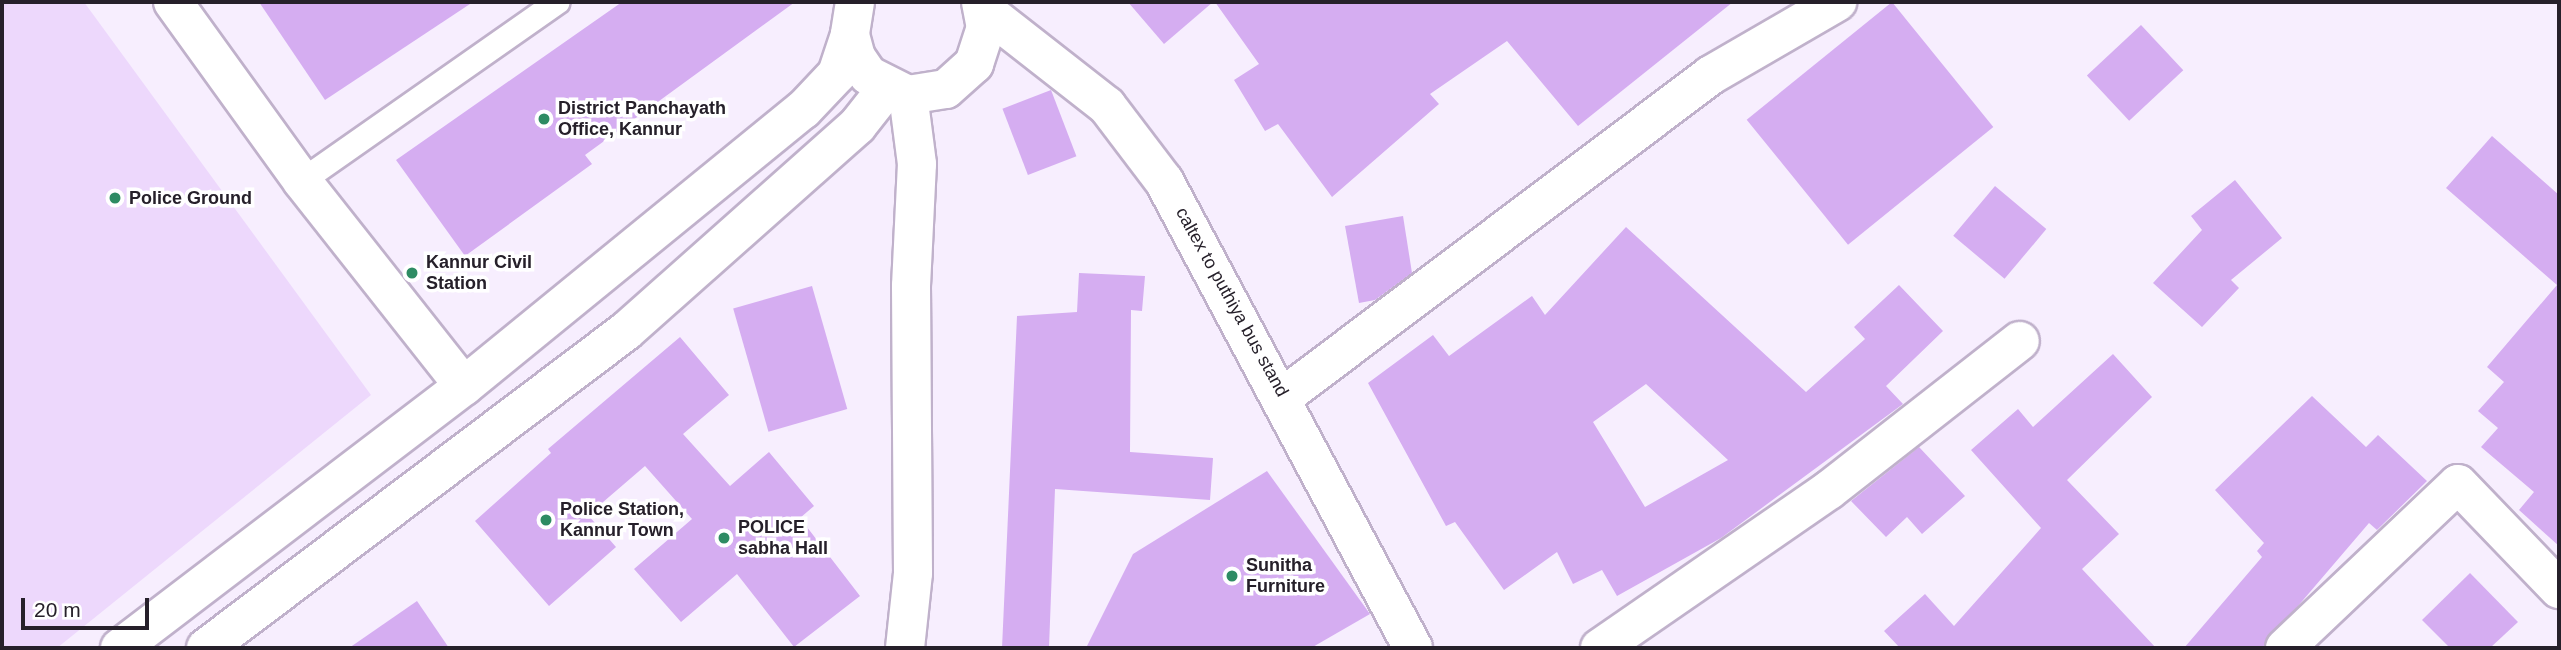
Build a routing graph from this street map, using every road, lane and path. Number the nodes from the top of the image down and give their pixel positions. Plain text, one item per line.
1 (173, 2) edge
2 (558, 2) edge
3 (1837, 2) edge
4 (982, 5) edge
5 (852, 19) edge
6 (897, 91) junction
7 (302, 181) junction
8 (2020, 341) dead end
9 (464, 386) junction
10 (1284, 396) junction
11 (2559, 589) edge
12 (120, 648) edge
13 (206, 648) edge
14 (905, 648) edge
15 (1413, 648) edge
16 (1600, 648) edge
17 (2285, 648) edge

1 - 7 street
2 - 7 lane
3 - 10 street
4 - 6 street
4 - 10 street, caltex to puthiya bus stand
5 - 6 street
5 - 9 street
6 - 13 street
6 - 14 street
7 - 9 street
8 - 16 street
9 - 12 street
10 - 15 street, caltex to puthiya bus stand
11 - 17 street

